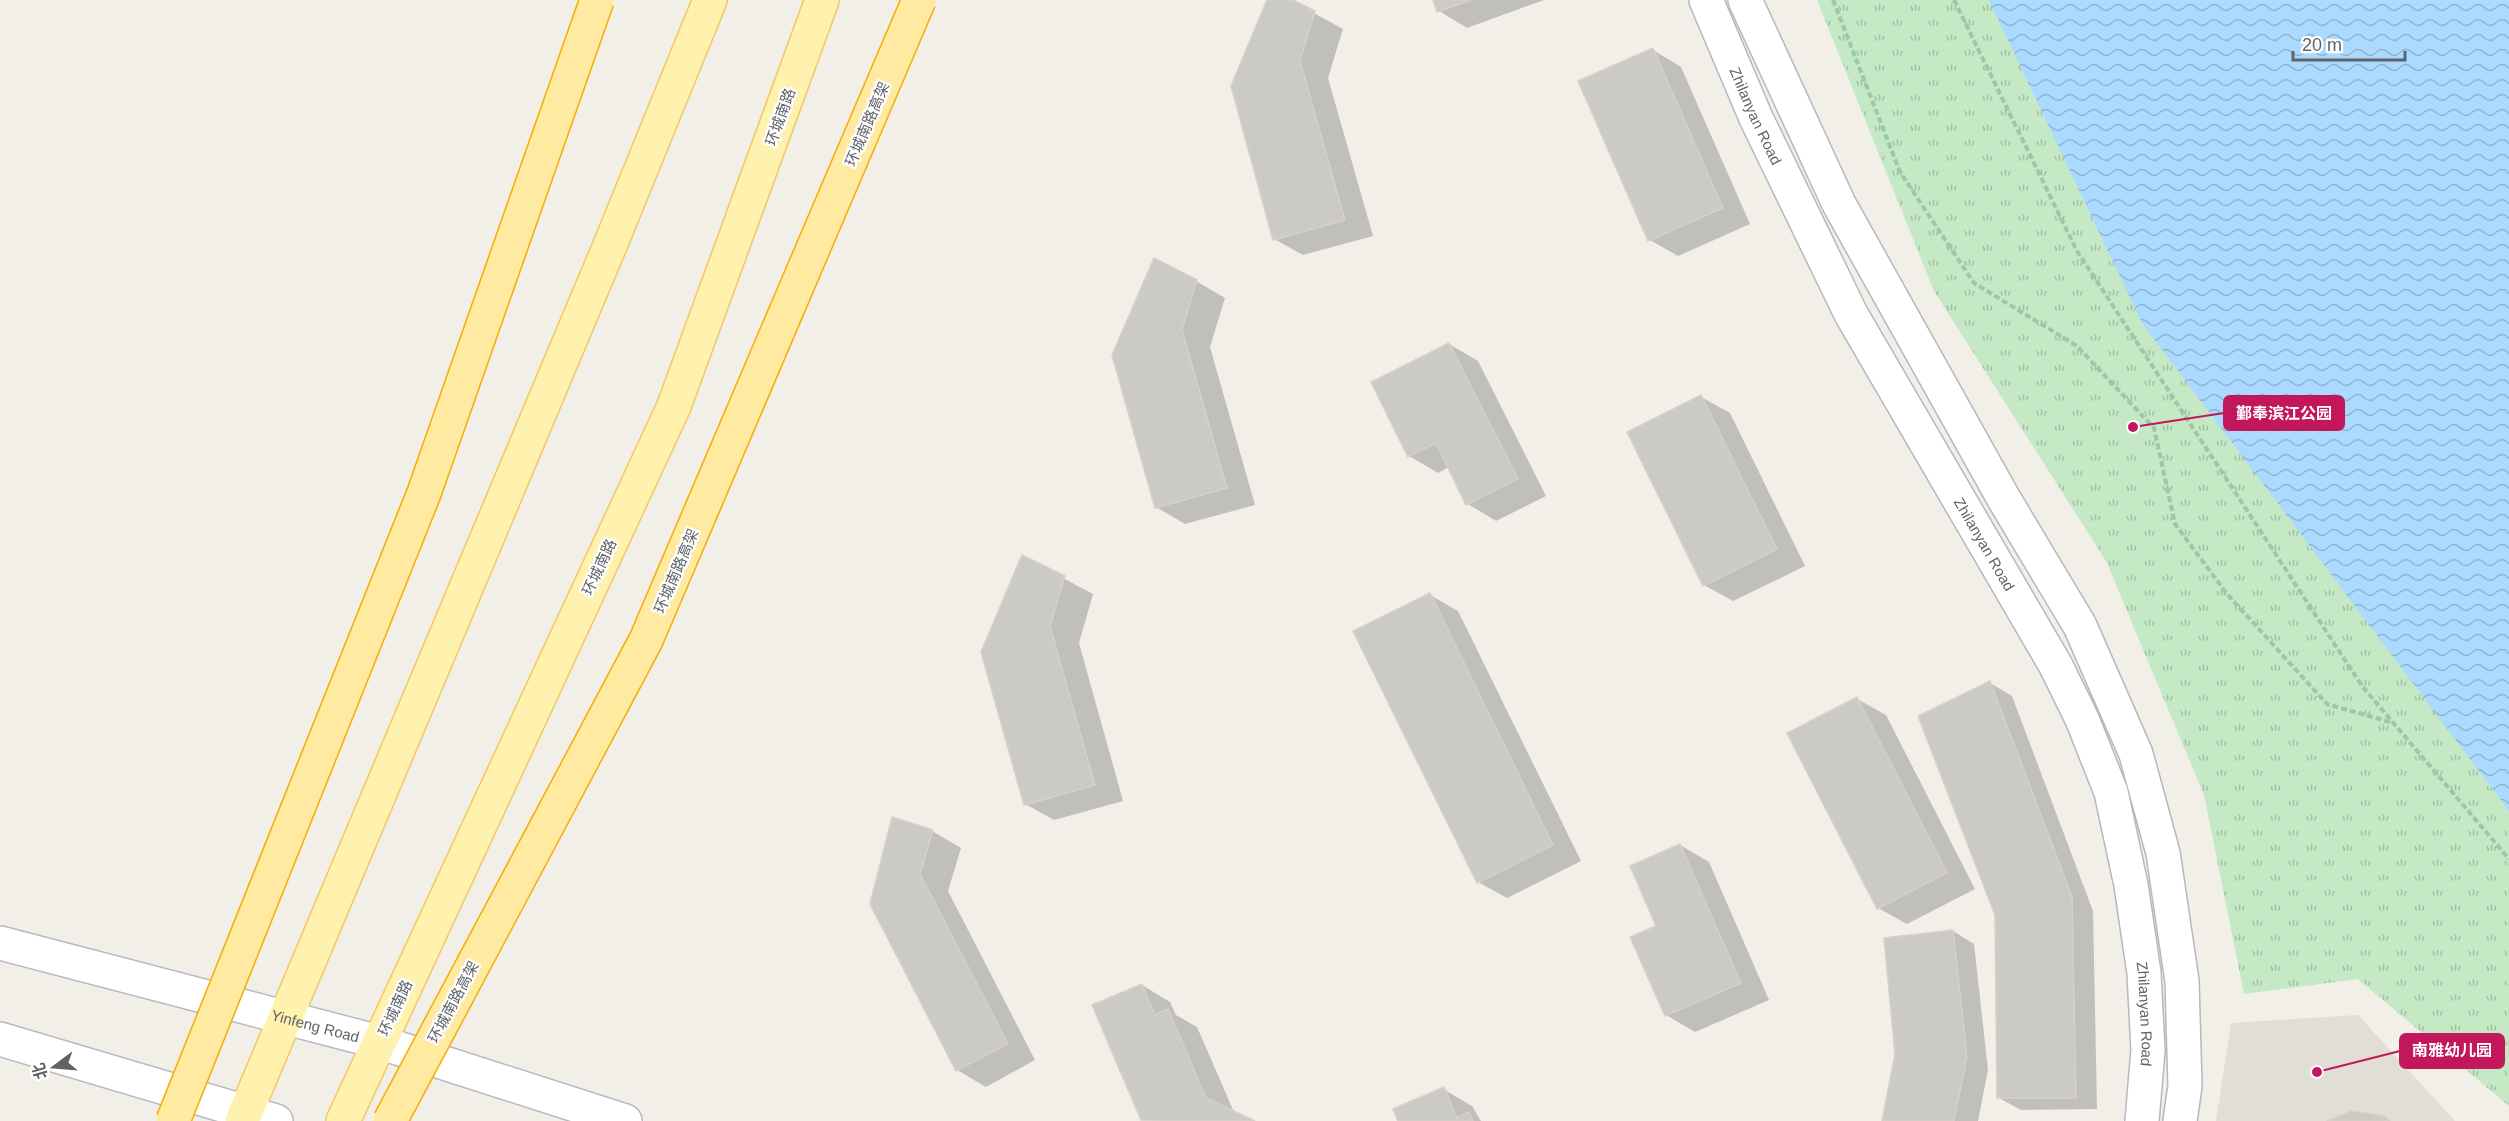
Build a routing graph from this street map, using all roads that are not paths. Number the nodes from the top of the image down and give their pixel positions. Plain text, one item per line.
1 (597, 0) edge
2 (695, 0) edge
3 (710, 0) edge
4 (822, 0) edge
5 (919, 0) edge
6 (1706, 0) edge
7 (1745, 0) edge
8 (668, 104) junction
9 (0, 943) edge
10 (287, 1017) junction
11 (0, 1039) edge
12 (379, 1042) junction
13 (255, 1118) edge
14 (173, 1121) edge
15 (343, 1121) edge
16 (390, 1121) edge
17 (625, 1121) edge
18 (2142, 1121) edge
19 (2180, 1121) edge

1 - 14 highway, bridge
2 - 8 street
3 - 8 main road
4 - 12 main road, 环城南路
5 - 16 highway, 环城南路高架, bridge
6 - 18 street, Zhilanyan Road
7 - 19 street
8 - 10 main road
9 - 10 street, Yinfeng Road
10 - 12 street, Yinfeng Road
10 - 13 main road
11 - 13 street
12 - 15 main road, 环城南路
12 - 17 street, Yinfeng Road

